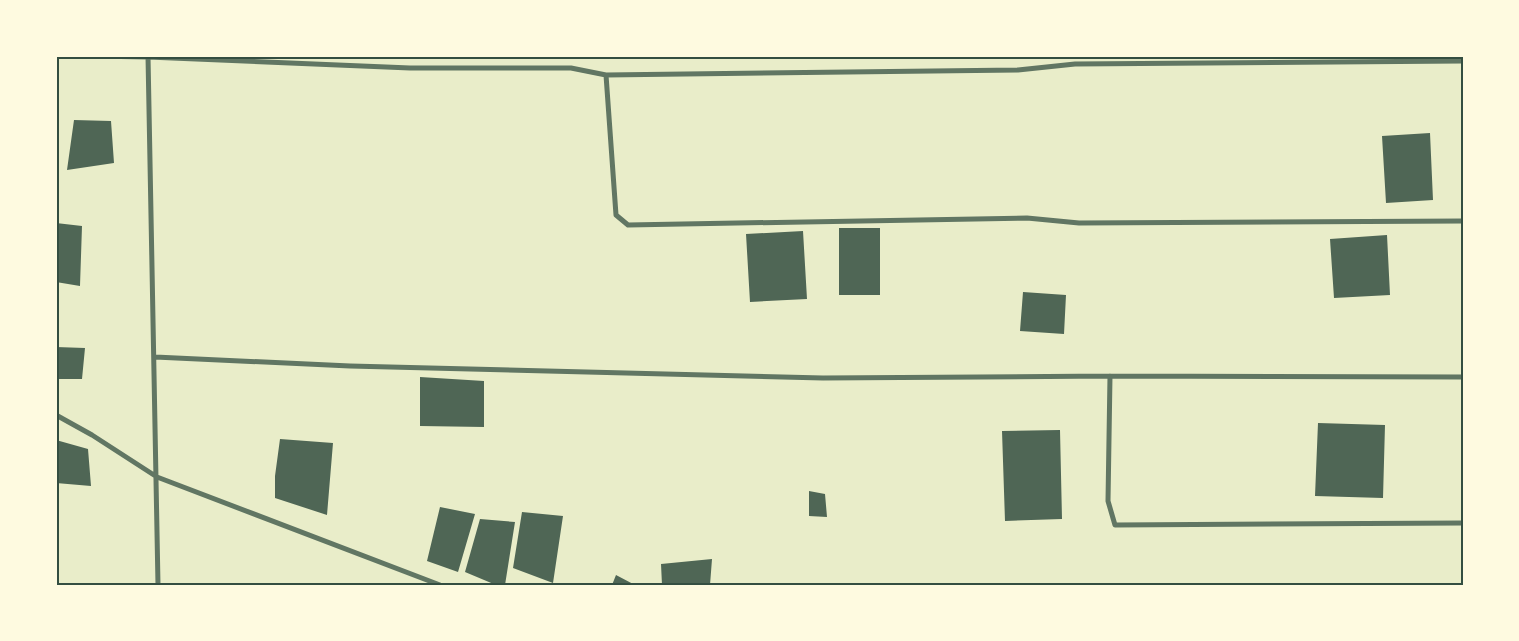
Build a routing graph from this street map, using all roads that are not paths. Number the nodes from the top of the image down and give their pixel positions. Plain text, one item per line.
1 (93, 56) edge
2 (148, 57) edge
3 (1463, 61) edge
4 (606, 75) junction
5 (1463, 221) edge
6 (155, 357) junction
7 (1110, 376) junction
8 (1463, 377) edge
9 (56, 415) edge
10 (157, 477) junction
11 (1463, 523) edge
12 (158, 585) edge
13 (440, 585) edge

1 - 2 street
2 - 4 street
2 - 6 street
3 - 4 street
4 - 5 street
6 - 7 street
6 - 10 street
7 - 8 street
7 - 11 street
9 - 10 street
10 - 12 street
10 - 13 street

